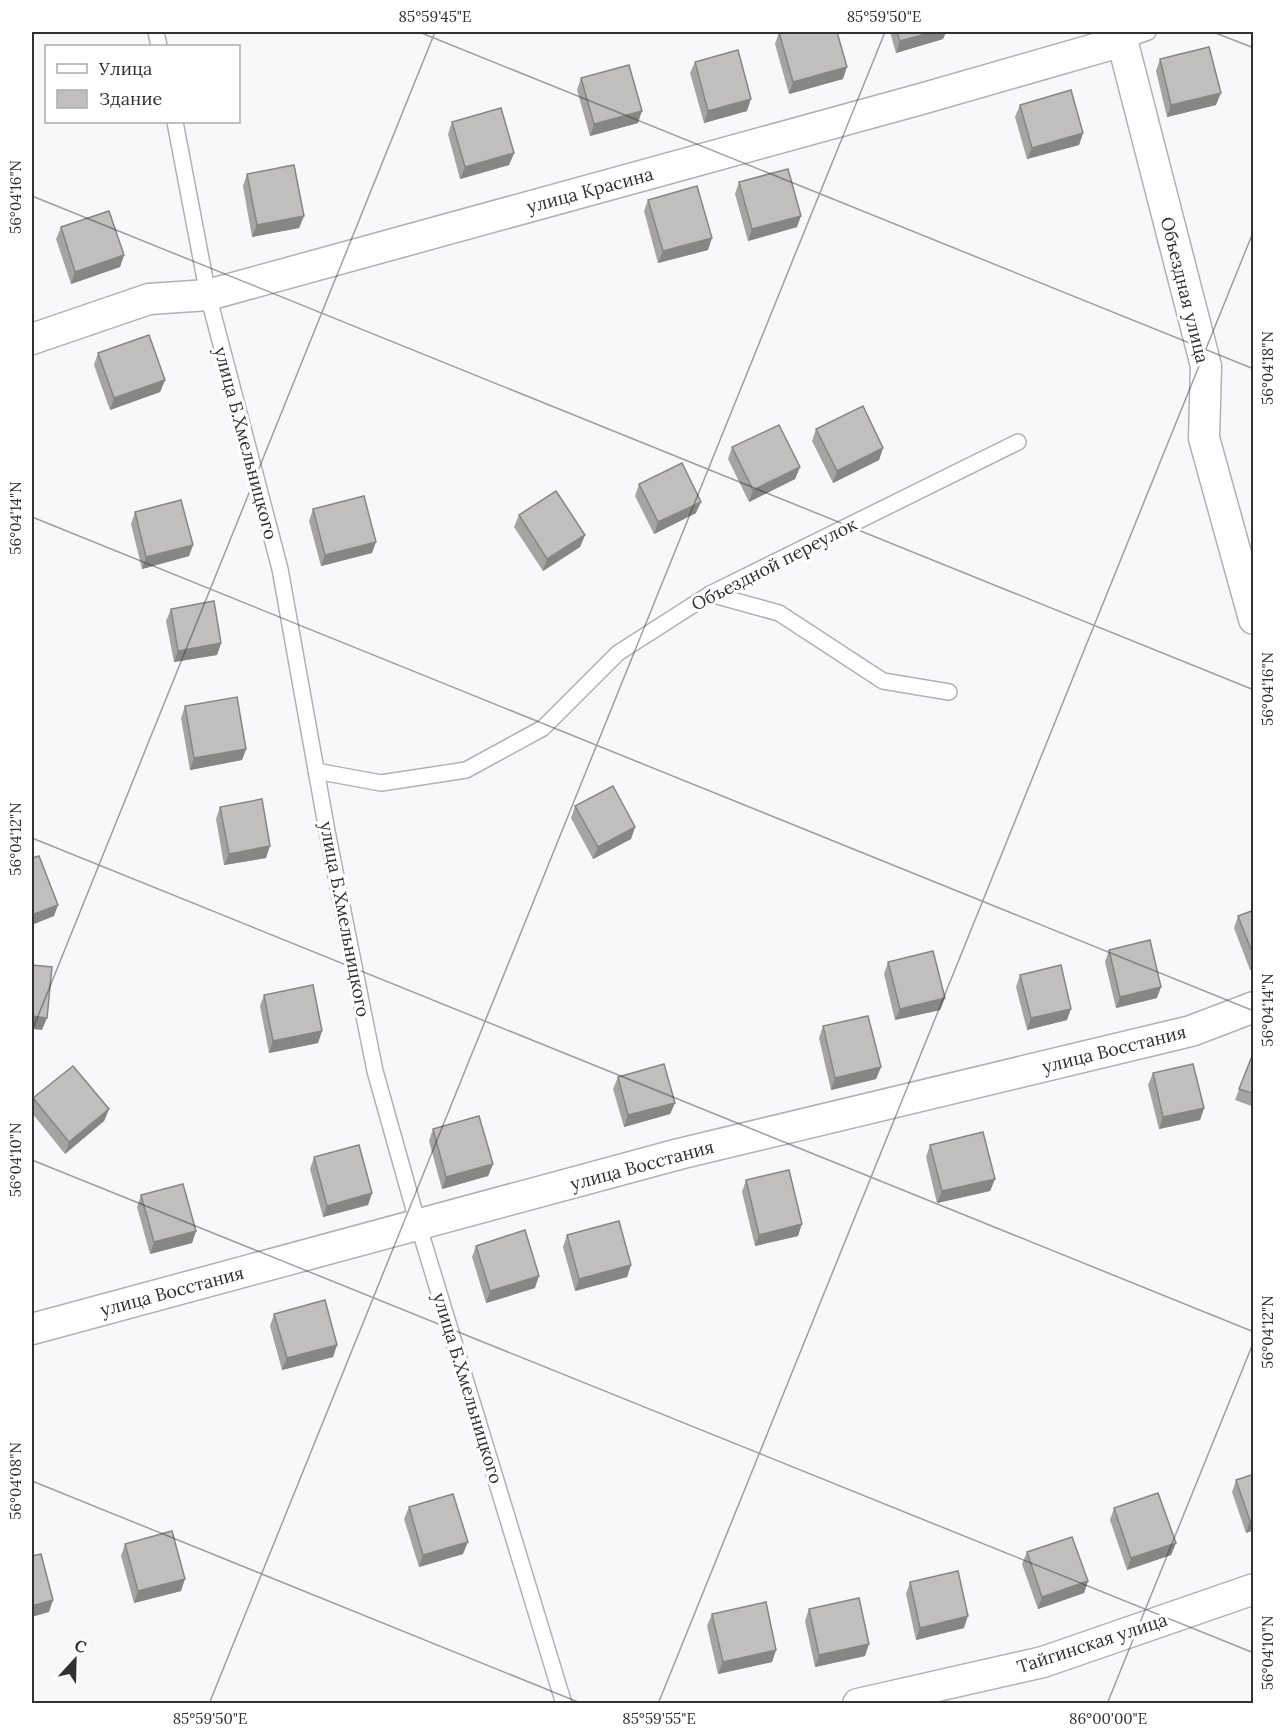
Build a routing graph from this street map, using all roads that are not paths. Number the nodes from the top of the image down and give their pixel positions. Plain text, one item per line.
1 (1130, 35) edge
2 (175, 123) edge
3 (208, 295) junction
4 (32, 339) edge
5 (1018, 442) dead end
6 (710, 594) junction
7 (1254, 620) edge
8 (949, 692) dead end
9 (316, 771) junction
10 (1254, 1007) edge
11 (418, 1224) junction
12 (32, 1329) edge
13 (1254, 1589) edge
14 (564, 1704) edge
15 (858, 1704) edge

1 - 3 street, улица Красина
1 - 7 street, Объездная улица
2 - 3 lane, улица Б.Хмельницкого
3 - 4 street, улица Красина
3 - 9 lane, улица Б.Хмельницкого
5 - 6 lane, Объездной переулок
6 - 8 lane
6 - 9 lane, Объездной переулок
9 - 11 lane, улица Б.Хмельницкого
10 - 11 street, улица Восстания
11 - 12 street, улица Восстания
11 - 14 lane, улица Б.Хмельницкого
13 - 15 street, Тайгинская улица

